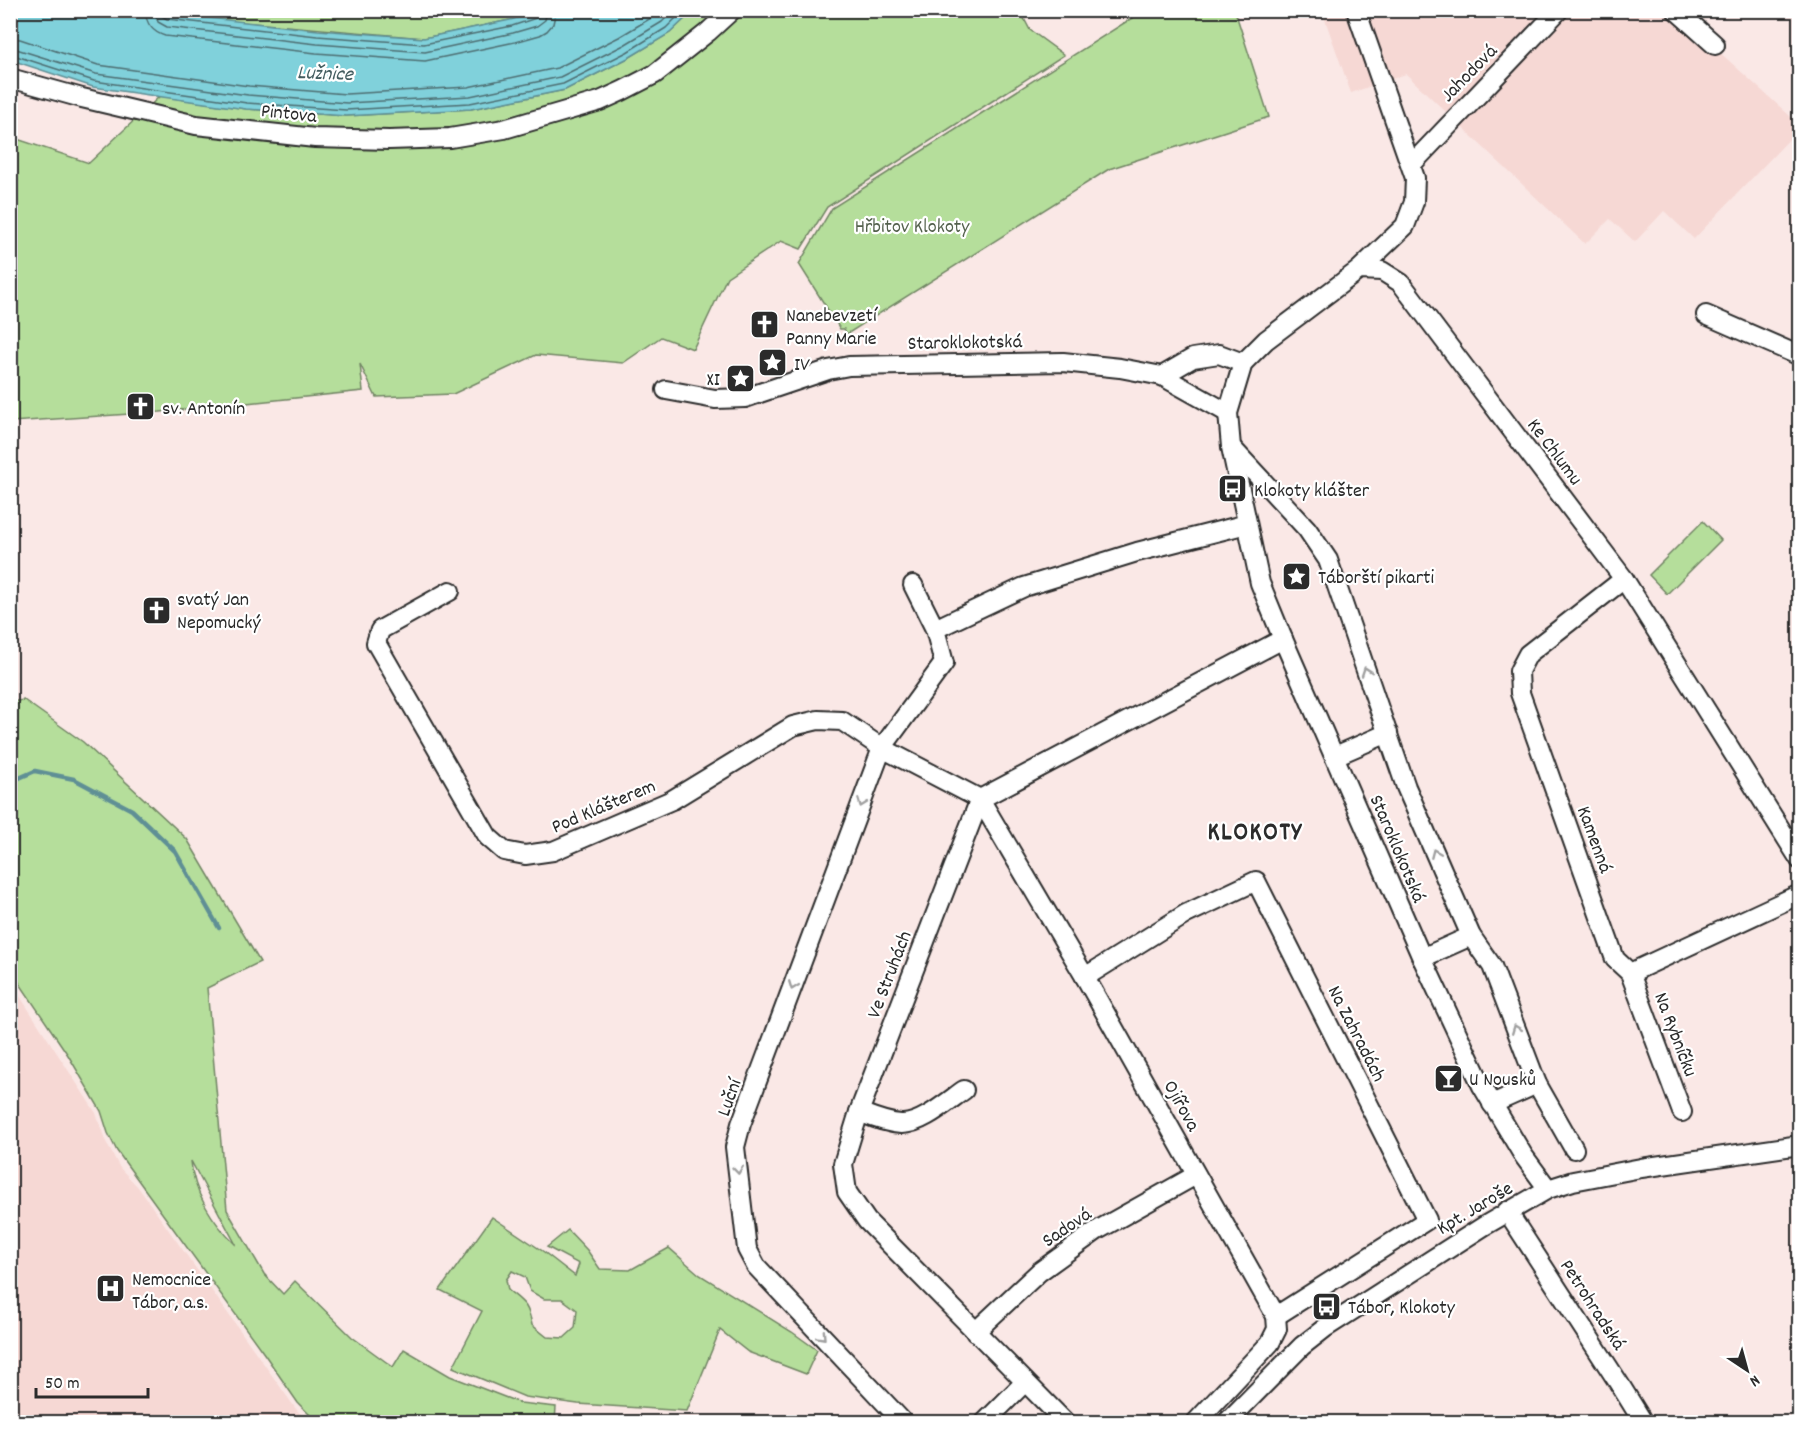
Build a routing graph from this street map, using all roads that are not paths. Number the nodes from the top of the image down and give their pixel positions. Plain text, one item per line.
1 (732, 10) edge
2 (1356, 10) edge
3 (1559, 10) edge
4 (1676, 10) edge
5 (1715, 45) dead end
6 (10, 78) edge
7 (1411, 165) junction
8 (1359, 270) junction
9 (1706, 315) dead end
10 (1800, 356) edge
11 (1243, 363) junction
12 (1162, 376) junction
13 (666, 390) dead end
14 (1228, 413) junction
15 (1231, 447) junction
16 (1247, 524) junction
17 (1624, 579) junction
18 (913, 585) dead end
19 (450, 591) dead end
20 (935, 629) junction
21 (1283, 639) junction
22 (1388, 733) junction
23 (882, 748) junction
24 (1335, 756) junction
25 (980, 799) junction
26 (1800, 860) edge
27 (1800, 894) edge
28 (1471, 936) junction
29 (1422, 958) junction
30 (1630, 973) junction
31 (1086, 977) junction
32 (1537, 1084) junction
33 (964, 1090) dead end
34 (1492, 1104) junction
35 (859, 1112) junction
36 (1682, 1112) dead end
37 (1574, 1149) dead end
38 (1799, 1149) edge
39 (1197, 1175) junction
40 (1548, 1190) junction
41 (1508, 1211) junction
42 (1276, 1316) junction
43 (975, 1332) junction
44 (1025, 1382) junction
45 (903, 1422) edge
46 (985, 1422) edge
47 (1065, 1422) edge
48 (1196, 1422) edge
49 (1227, 1422) edge
50 (1643, 1422) edge

1 - 6 street, Pintova
2 - 7 street
3 - 7 street, Jahodová
4 - 5 street
7 - 8 street
8 - 11 street
8 - 17 street, Ke Chlumu
9 - 10 street
11 - 12 street
11 - 14 street
12 - 13 street, Staroklokotská
12 - 14 street, Staroklokotská
14 - 15 street, Staroklokotská
15 - 16 street, Staroklokotská
22 -> 15 street, Staroklokotská
16 - 20 street
16 - 21 street, Staroklokotská
17 - 26 street, Ke Chlumu
17 - 30 street, Kamenná
18 - 20 street
19 - 23 street, Pod Klášterem
20 - 23 street, Luční
21 - 24 street, Staroklokotská
21 - 25 street
22 - 24 street
28 -> 22 street, Staroklokotská
23 - 25 street, Pod Klášterem
23 -> 45 street, Luční
24 - 29 street, Staroklokotská
25 - 31 street, Ojířova
25 - 35 street, Ve Struhách
27 - 30 street
28 - 29 street
32 -> 28 street, Staroklokotská
29 - 34 street, Staroklokotská
30 - 36 street, Na Rybníčku
31 - 39 street, Ojířova
31 - 42 street, Na Zahradách
32 - 34 street
32 - 37 street, Staroklokotská
33 - 35 street
34 - 40 street, Staroklokotská
35 - 43 street, Ve Struhách
38 - 40 street, Kpt. Jaroše
39 - 42 street, Ojířova
39 - 43 street, Sadová
40 - 41 street, Kpt. Jaroše
41 - 49 street, Kpt. Jaroše
41 - 50 street, Petrohradská
42 - 48 street
43 - 44 street, Ve Struhách
44 - 46 street
44 - 47 street, Ve Struhách

